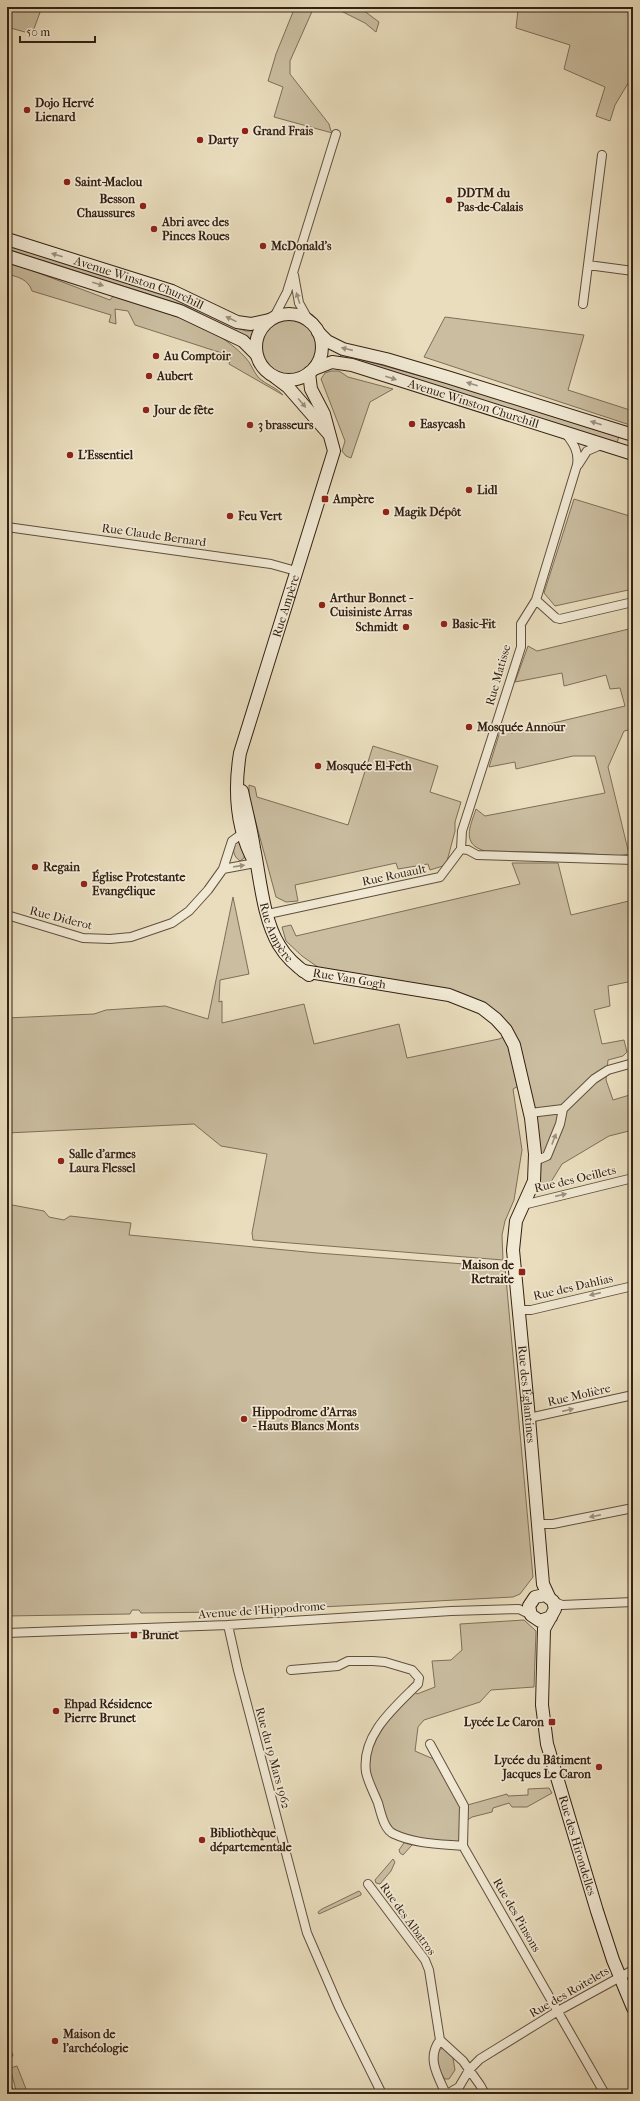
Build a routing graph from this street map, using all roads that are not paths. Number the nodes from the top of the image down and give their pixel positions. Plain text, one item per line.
1 (336, 134) dead end
2 (602, 155) dead end
3 (7, 239) edge
4 (7, 256) edge
5 (588, 265) junction
6 (633, 270) edge
7 (294, 272) junction
8 (583, 304) dead end
9 (272, 319) junction
10 (309, 321) junction
11 (318, 332) junction
12 (256, 354) junction
13 (311, 371) junction
14 (274, 376) junction
15 (566, 434) junction
16 (633, 435) edge
17 (331, 437) junction
18 (601, 444) junction
19 (633, 454) edge
20 (577, 465) junction
21 (7, 527) edge
22 (296, 571) junction
23 (536, 600) junction
24 (633, 602) edge
25 (238, 776) junction
26 (243, 833) junction
27 (253, 841) junction
28 (461, 849) junction
29 (633, 860) edge
30 (256, 863) junction
31 (223, 869) junction
32 (268, 914) junction
33 (7, 915) edge
34 (303, 971) joint
35 (633, 1063) edge
36 (563, 1109) junction
37 (530, 1113) junction
38 (535, 1161) junction
39 (633, 1178) edge
40 (523, 1205) junction
41 (633, 1286) edge
42 (519, 1310) junction
43 (633, 1395) edge
44 (529, 1418) junction
45 (633, 1508) edge
46 (539, 1524) junction
47 (633, 1602) edge
48 (548, 1604) junction
49 (519, 1609) junction
50 (537, 1621) junction
51 (228, 1625) junction
52 (7, 1633) edge
53 (291, 1670) dead end
54 (430, 1744) dead end
55 (463, 1846) junction
56 (368, 1884) dead end
57 (633, 1970) edge
58 (620, 1976) junction
59 (633, 2008) edge
60 (558, 2011) junction
61 (440, 2040) junction
62 (469, 2070) junction
63 (7, 2086) edge
64 (9, 2094) edge
65 (382, 2094) edge
66 (447, 2094) edge
67 (485, 2094) edge
68 (605, 2094) edge

1 - 7 street
2 - 5 street
9 -> 3 street, Avenue Winston Churchill
4 -> 12 street, Avenue Winston Churchill
5 - 6 street
5 - 8 street
7 - 9 street
10 -> 7 street
9 - 10 street
9 - 12 street
10 - 11 street
11 - 13 street
16 -> 11 street, Avenue Winston Churchill
12 - 14 street
13 - 14 street
13 -> 15 street, Avenue Winston Churchill
13 - 17 street, Rue Ampère
14 -> 17 street
15 - 18 street, Avenue Winston Churchill
15 - 20 street
17 - 22 street, Rue Ampère
18 - 19 street, Avenue Winston Churchill
18 - 20 street
20 - 23 street, Rue Matisse
21 - 22 street, Rue Claude Bernard
22 - 25 street, Rue Ampère
23 - 24 street
23 - 28 street, Rue Matisse
25 - 26 street, Rue Ampère
25 - 27 street, Rue Ampère
26 - 27 street
26 - 30 street, Rue Ampère
26 - 31 street, Rue Diderot
27 - 30 street, Rue Ampère
28 - 29 street
28 - 32 street, Rue Rouault
31 -> 30 street
30 - 32 street, Rue Ampère
31 - 33 street, Rue Diderot
32 - 34 street, Rue Ampère
34 - 37 street, Rue Van Gogh
35 - 36 street
36 - 37 street
38 -> 36 street
37 - 38 street, Rue Van Gogh
38 - 40 street, Rue Van Gogh
40 -> 39 street, Rue des Oeillets
40 - 42 street, Rue des Églantines
41 -> 42 street, Rue des Dahlias
42 - 44 street, Rue des Églantines
44 -> 43 street, Rue Molière
44 - 46 street, Rue des Églantines
45 -> 46 street
46 - 48 street, Rue des Églantines
47 - 48 street
48 - 49 street, Avenue de l'Hippodrome
48 - 50 street, Rue des Hirondelles
48 - 50 street
49 - 50 street, Avenue de l'Hippodrome
49 - 51 street, Avenue de l'Hippodrome
50 - 58 street, Rue des Hirondelles
51 - 52 street, Avenue de l'Hippodrome
51 - 65 street, Rue du 19 Mars 1962
53 - 55 street
54 - 55 street
55 - 60 street, Rue des Pinsons
56 - 61 street, Rue des Albatros
57 - 58 street, Rue des Roitelets
58 - 59 street, Rue des Hirondelles
58 - 60 street, Rue des Roitelets
60 - 62 street, Rue des Roitelets
60 - 68 street, Rue des Pinsons
61 - 62 street
61 - 66 street
62 - 66 street, Rue des Roitelets
62 - 67 street
63 - 64 street

